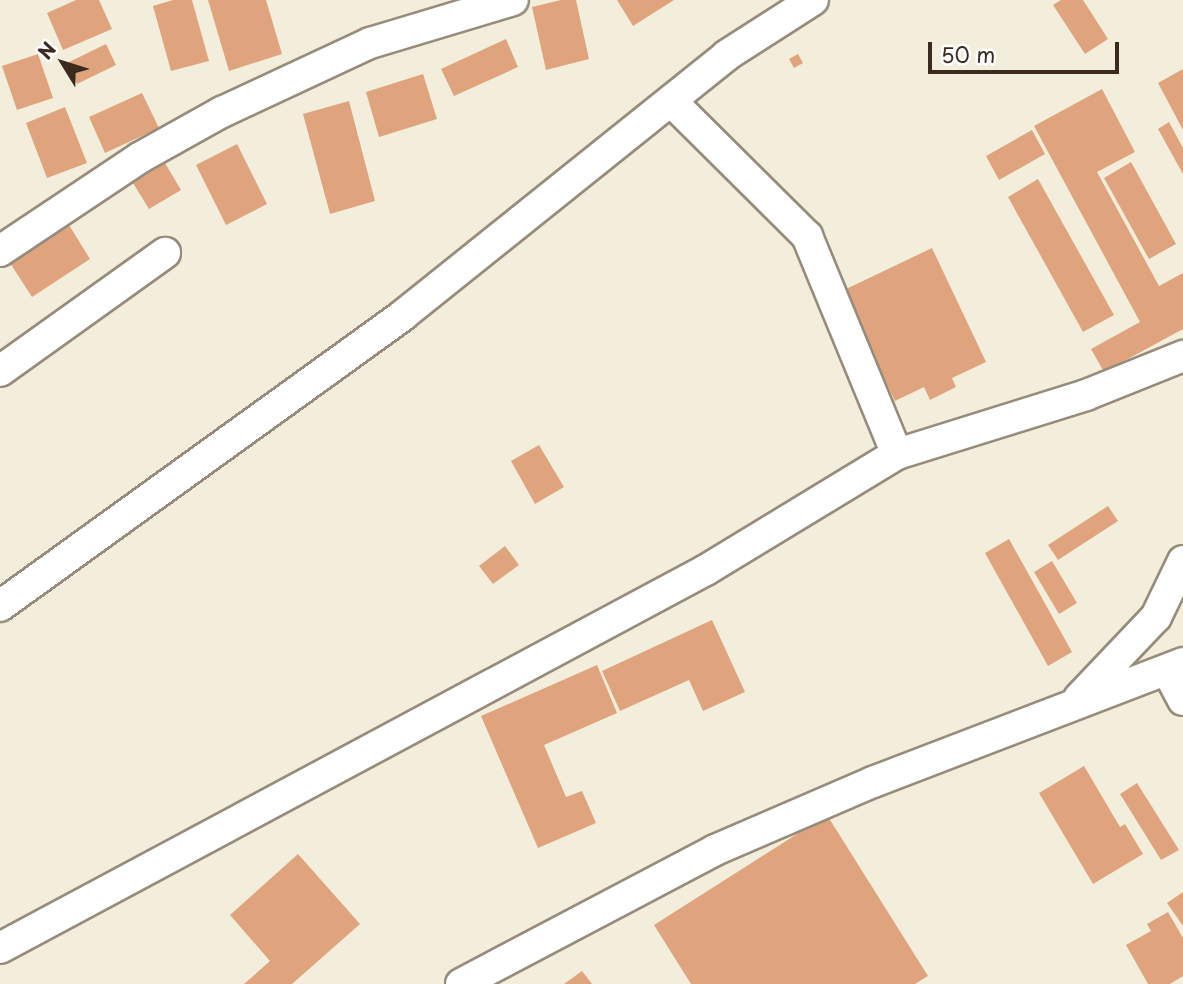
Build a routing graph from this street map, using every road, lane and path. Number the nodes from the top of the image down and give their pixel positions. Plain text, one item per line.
1 (513, 0) edge
2 (813, 0) edge
3 (671, 101) junction
4 (0, 251) edge
5 (165, 253) dead end
6 (1183, 356) edge
7 (0, 371) edge
8 (897, 454) junction
9 (1183, 561) edge
10 (0, 606) edge
11 (1175, 666) edge
12 (1183, 700) edge
13 (1066, 710) junction
14 (0, 948) edge
15 (461, 984) edge

1 - 4 street
2 - 3 street
3 - 8 street
3 - 10 street
5 - 7 street
6 - 8 street
8 - 14 street
9 - 13 street
11 - 12 street
11 - 13 street
13 - 15 street

